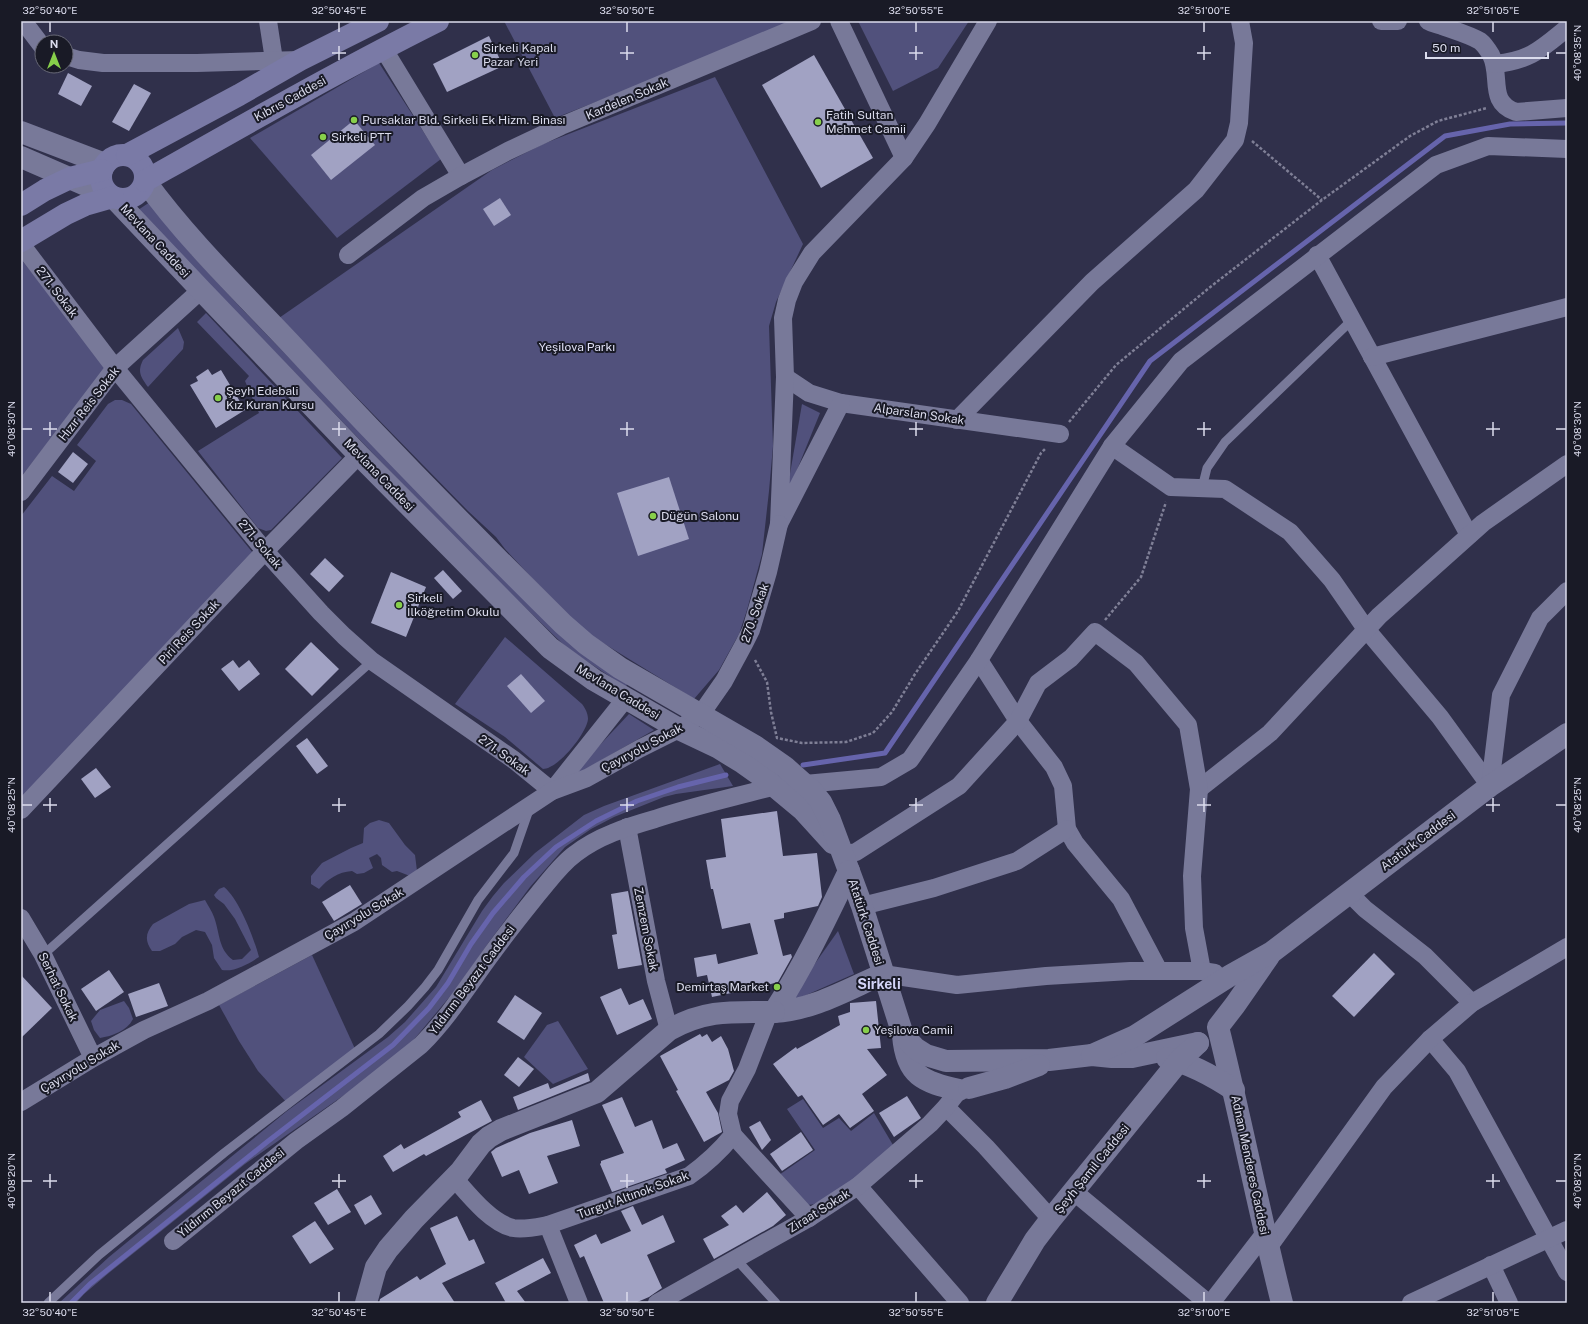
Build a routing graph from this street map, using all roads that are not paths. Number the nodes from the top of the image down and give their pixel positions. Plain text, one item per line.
1 (23, 21) edge
2 (268, 21) edge
3 (378, 21) edge
4 (438, 21) edge
5 (812, 21) edge
6 (839, 21) edge
7 (988, 21) edge
8 (1240, 21) edge
9 (1381, 21) edge
10 (1398, 21) edge
11 (1428, 21) edge
12 (1567, 28) edge
13 (34, 35) edge
14 (383, 48) junction
15 (74, 58) edge
16 (274, 60) junction
17 (300, 60) junction
18 (1495, 64) junction
19 (1567, 108) edge
20 (21, 132) edge
21 (1567, 149) edge
22 (128, 155) junction
23 (21, 157) edge
24 (904, 158) junction
25 (104, 167) junction
26 (461, 176) junction
27 (70, 178) junction
28 (145, 181) junction
29 (113, 197) junction
30 (21, 205) edge
31 (21, 242) edge
32 (348, 255) dead end
33 (1317, 255) junction
34 (201, 290) junction
35 (1567, 307) edge
36 (1352, 320) junction
37 (1372, 357) junction
38 (115, 368) junction
39 (785, 376) junction
40 (841, 403) junction
41 (957, 420) junction
42 (1060, 434) road end
43 (1112, 446) junction
44 (359, 455) junction
45 (1567, 464) edge
46 (1202, 488) junction
47 (21, 492) edge
48 (779, 524) junction
49 (1469, 535) junction
50 (265, 551) junction
51 (1567, 591) edge
52 (1366, 629) junction
53 (979, 660) junction
54 (372, 661) junction
55 (626, 698) junction
56 (701, 714) junction
57 (1018, 721) junction
58 (679, 729) junction
59 (1567, 734) edge
60 (771, 783) junction
61 (805, 784) junction
62 (1490, 786) junction
63 (1199, 789) junction
64 (552, 792) junction
65 (530, 806) junction
66 (21, 810) edge
67 (627, 828) junction
68 (1067, 829) junction
69 (846, 863) junction
70 (1349, 893) junction
71 (862, 906) junction
72 (21, 918) edge
73 (1567, 947) edge
74 (1272, 952) junction
75 (43, 955) junction
76 (1159, 971) junction
77 (1202, 972) junction
78 (883, 974) junction
79 (1231, 975) junction
80 (1472, 1003) junction
81 (1182, 1005) junction
82 (772, 1012) junction
83 (1218, 1027) junction
84 (669, 1030) junction
85 (903, 1035) junction
86 (1430, 1039) junction
87 (1198, 1043) junction
88 (1151, 1053) junction
89 (1092, 1055) junction
90 (93, 1058) junction
91 (961, 1060) junction
92 (1049, 1060) junction
93 (1179, 1061) junction
94 (964, 1089) junction
95 (1234, 1090) junction
96 (21, 1102) edge
97 (946, 1107) junction
98 (733, 1135) junction
99 (454, 1178) junction
100 (858, 1186) junction
101 (1073, 1191) junction
102 (809, 1218) junction
103 (1051, 1219) junction
104 (548, 1225) junction
105 (1567, 1230) edge
106 (1550, 1238) junction
107 (1267, 1240) junction
108 (172, 1241) dead end
109 (736, 1259) junction
110 (1491, 1265) junction
111 (1567, 1272) edge
112 (48, 1303) edge
113 (366, 1303) edge
114 (579, 1303) edge
115 (657, 1303) edge
116 (776, 1303) edge
117 (960, 1303) edge
118 (997, 1303) edge
119 (1208, 1303) edge
120 (1211, 1303) edge
121 (1282, 1303) edge
122 (1411, 1303) edge
123 (1509, 1303) edge

1 - 13 street
2 - 16 street
3 - 17 main road
4 - 14 main road, Kıbrıs Caddesi
5 - 26 street, Kardelen Sokak
6 - 24 street
7 - 24 street
8 - 41 street
9 - 10 street
11 - 18 street
12 - 18 street
14 - 26 street
14 - 28 main road, Kıbrıs Caddesi
15 - 16 street
16 - 17 street
17 - 22 main road
18 - 19 street
20 - 25 street
21 - 33 street
22 - 25 main road
22 - 28 main road
23 - 27 street, Mevlana Caddesi
24 - 39 street
25 - 27 main road
25 - 29 main road
26 - 32 street, Kardelen Sokak
27 - 29 street, Mevlana Caddesi
27 - 30 main road
28 - 29 main road
28 - 56 street, Atatürk Caddesi
29 - 31 main road
29 - 34 street, Mevlana Caddesi
31 - 38 street, 271. Sokak
33 - 36 street
33 - 43 street
34 - 38 street, Hızır Reis Sokak
34 - 44 street, Mevlana Caddesi
35 - 37 street
36 - 37 street
36 - 46 lane
37 - 49 street
38 - 47 street, Hızır Reis Sokak
38 - 50 street, 271. Sokak
39 - 40 street, Alparslan Sokak
39 - 48 street
40 - 41 street, Alparslan Sokak
40 - 48 street
41 - 42 street, Alparslan Sokak
43 - 46 street
43 - 53 street
44 - 50 street, Piri Reis Sokak
44 - 55 street, Mevlana Caddesi
45 - 49 street
46 - 52 street
48 - 56 street, 270. Sokak
49 - 52 street
50 - 54 street, 271. Sokak
50 - 66 street, Piri Reis Sokak
51 - 62 street
52 - 62 street
52 - 63 street
53 - 57 street
53 - 61 street
54 - 64 street, 271. Sokak
54 - 75 lane
55 - 58 street, Mevlana Caddesi
55 - 64 street
56 - 58 street, Çayıryolu Sokak
56 - 61 street, Atatürk Caddesi
57 - 63 street
57 - 68 street
57 - 69 street
58 - 60 street, Mevlana Caddesi
58 - 64 street, Çayıryolu Sokak
59 - 62 street, Atatürk Caddesi
60 - 67 street, Yıldırım Beyazıt Caddesi
60 - 69 street
61 - 69 street, Atatürk Caddesi
62 - 70 street, Atatürk Caddesi
63 - 77 street
64 - 65 street, Çayıryolu Sokak
65 - 90 street, Çayıryolu Sokak
65 - 112 lane
67 - 84 street, Zemzem Sokak
67 - 108 street, Yıldırım Beyazıt Caddesi
68 - 71 street
68 - 76 street
69 - 71 street, Atatürk Caddesi
69 - 82 street
70 - 74 street, Atatürk Caddesi
70 - 80 street
71 - 78 street, Atatürk Caddesi
72 - 75 street, Serhat Sokak
73 - 80 street
74 - 79 street
74 - 83 street
75 - 90 street, Serhat Sokak
76 - 77 street
76 - 78 street
77 - 79 street
78 - 82 street
78 - 85 street, Atatürk Caddesi
79 - 81 street
80 - 86 street
81 - 83 street
81 - 87 street
81 - 89 street
82 - 84 street
82 - 98 street
83 - 87 street
83 - 95 street, Adnan Menderes Caddesi
84 - 99 street
85 - 91 street, Atatürk Caddesi
85 - 94 street, Atatürk Caddesi
86 - 106 street
86 - 107 street
87 - 88 street
87 - 93 street, Şeyh Şamil Caddesi
88 - 89 street
88 - 93 street
89 - 92 street, Atatürk Caddesi
90 - 96 street, Çayıryolu Sokak
91 - 92 street, Atatürk Caddesi
91 - 94 street
92 - 94 street, Atatürk Caddesi
93 - 95 street
93 - 101 street, Şeyh Şamil Caddesi
94 - 97 street, Ziraat Sokak
95 - 107 street, Adnan Menderes Caddesi
97 - 100 street, Ziraat Sokak
97 - 103 street
98 - 102 street
98 - 104 street, Turgut Altınok Sokak
99 - 104 street, Turgut Altınok Sokak
99 - 113 street
100 - 102 street, Ziraat Sokak
100 - 117 street
101 - 103 street, Şeyh Şamil Caddesi
101 - 119 street
102 - 109 street, Ziraat Sokak
103 - 118 street, Şeyh Şamil Caddesi
104 - 114 street
105 - 106 street
106 - 110 street
106 - 111 street
107 - 120 street
107 - 121 street, Adnan Menderes Caddesi
109 - 115 street, Ziraat Sokak
109 - 116 lane
110 - 122 street
110 - 123 street

